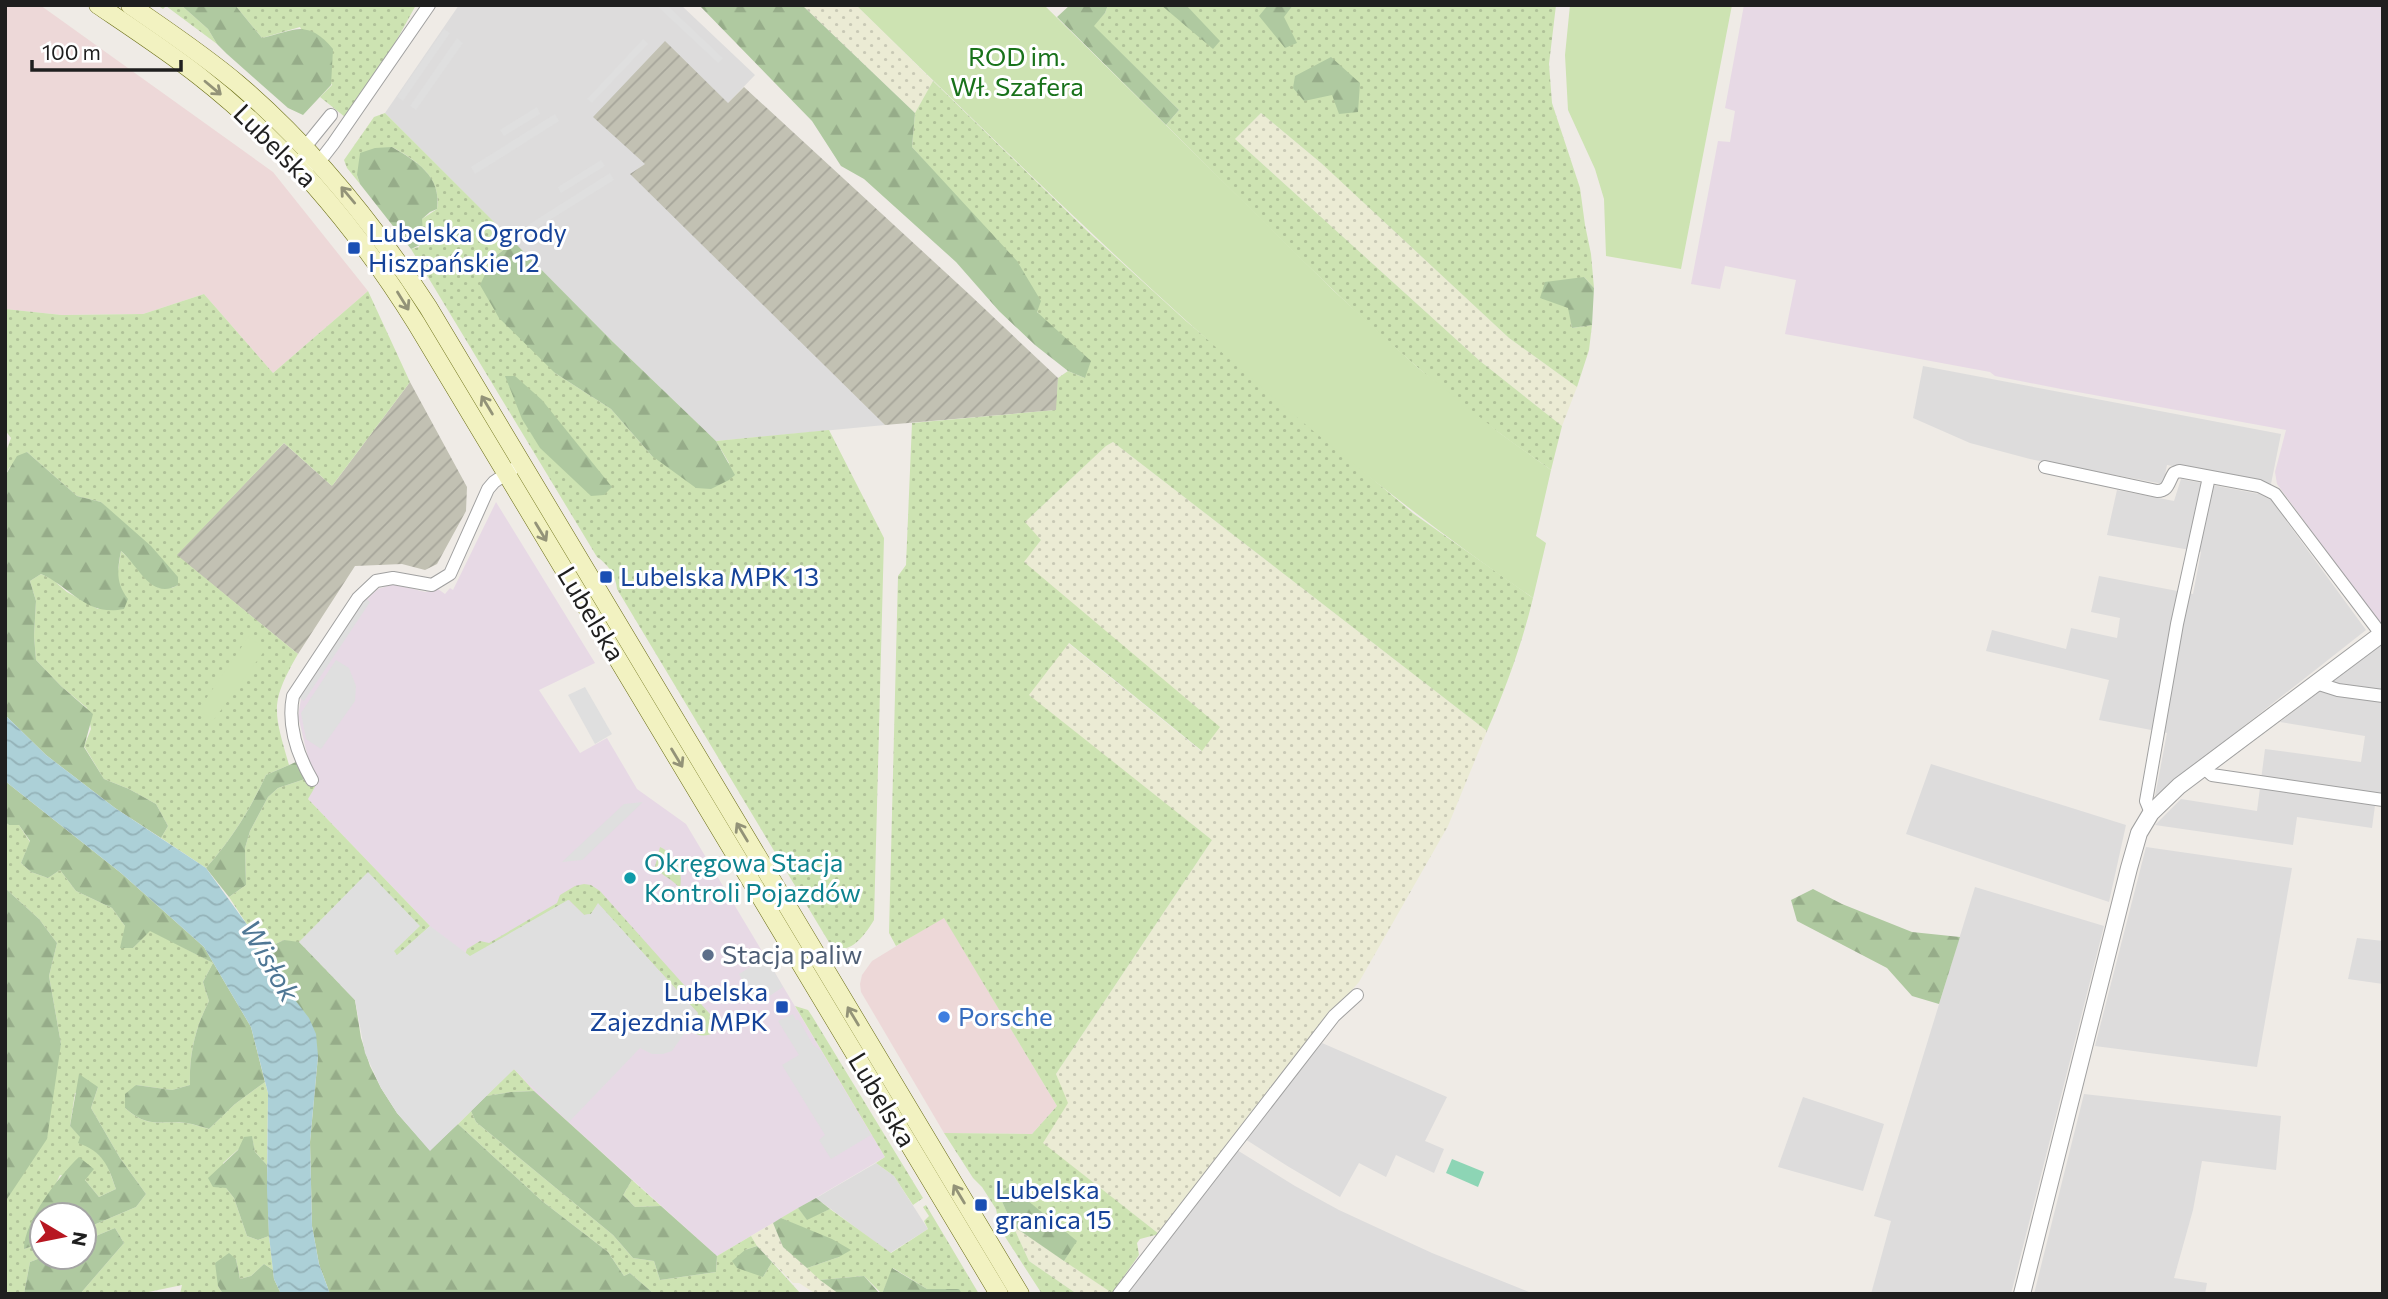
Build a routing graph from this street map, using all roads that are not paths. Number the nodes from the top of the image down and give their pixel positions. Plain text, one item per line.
1 (98, 5) edge
2 (130, 5) edge
3 (429, 5) edge
4 (148, 29) junction
5 (331, 115) dead end
6 (305, 147) junction
7 (319, 162) junction
8 (302, 170) junction
9 (522, 463) junction
10 (2045, 467) dead end
11 (506, 473) junction
12 (2209, 477) junction
13 (2382, 633) edge
14 (2316, 683) junction
15 (2383, 696) edge
16 (2203, 767) junction
17 (312, 779) dead end
18 (2383, 800) edge
19 (2151, 813) junction
20 (1357, 995) dead end
21 (999, 1294) edge
22 (1020, 1294) edge
23 (1119, 1294) edge
24 (2022, 1294) edge

1 - 4 main road, Lubelska
2 - 4 main road, Lubelska
3 - 7 street
4 - 6 main road, Lubelska
4 -> 8 main road, Lubelska
5 - 6 street
6 - 7 main road, Lubelska
6 - 8 street
7 - 8 street
9 -> 7 main road, Lubelska
8 -> 11 main road, Lubelska
9 - 11 street
22 -> 9 main road, Lubelska
10 - 12 street
11 - 17 street
11 -> 21 main road, Lubelska
12 - 13 street
12 - 19 street
13 - 14 street
14 - 15 street
14 - 16 street
16 - 18 street
16 - 19 street
19 - 24 street
20 - 23 street

